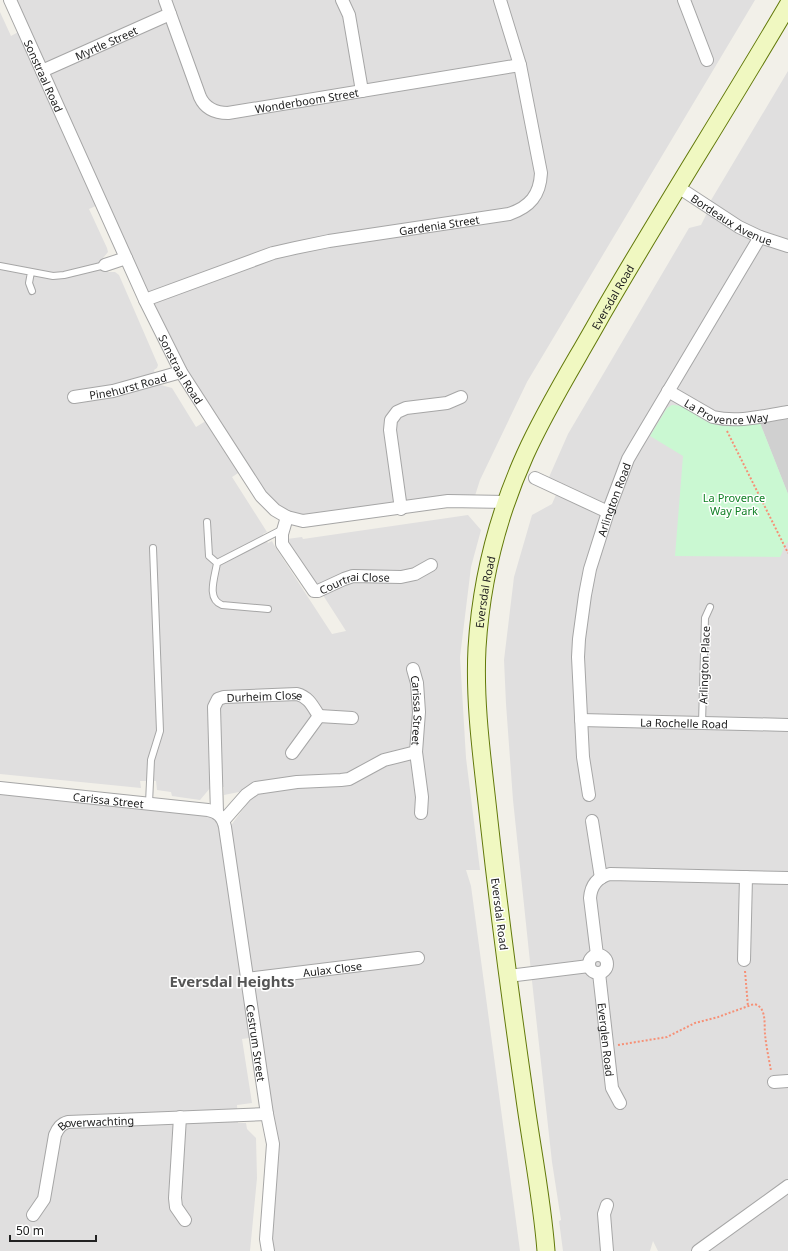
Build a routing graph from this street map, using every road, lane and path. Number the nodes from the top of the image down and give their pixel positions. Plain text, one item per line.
1 (10, 0) edge
2 (165, 0) edge
3 (342, 0) edge
4 (500, 0) edge
5 (684, 0) edge
6 (788, 6) edge
7 (170, 14) junction
8 (707, 60) dead end
9 (520, 65) junction
10 (42, 71) junction
11 (362, 91) junction
12 (678, 187) junction
13 (760, 237) junction
14 (788, 246) edge
15 (126, 258) junction
16 (105, 265) joint
17 (0, 266) edge
18 (31, 272) junction
19 (32, 291) dead end
20 (145, 300) junction
21 (181, 372) junction
22 (668, 391) junction
23 (74, 397) dead end
24 (461, 397) dead end
25 (788, 412) edge
26 (721, 419) junction
27 (535, 478) dead end
28 (507, 502) junction
29 (401, 508) junction
30 (608, 512) junction
31 (207, 522) dead end
32 (285, 523) junction
33 (153, 548) dead end
34 (788, 553) edge
35 (217, 564) junction
36 (431, 565) dead end
37 (710, 607) dead end
38 (268, 609) dead end
39 (413, 669) dead end
40 (320, 716) junction
41 (352, 718) dead end
42 (581, 720) junction
43 (702, 723) junction
44 (788, 725) edge
45 (416, 752) junction
46 (292, 753) dead end
47 (0, 788) edge
48 (589, 795) dead end
49 (149, 803) junction
50 (421, 813) dead end
51 (220, 817) junction
52 (592, 821) dead end
53 (746, 877) junction
54 (601, 878) junction
55 (788, 878) edge
56 (597, 955) junction
57 (418, 958) dead end
58 (744, 960) joint
59 (589, 966) junction
60 (599, 974) junction
61 (508, 976) junction
62 (248, 979) junction
63 (748, 1007) junction
64 (607, 1046) junction
65 (788, 1081) edge
66 (774, 1082) joint
67 (620, 1103) dead end
68 (267, 1114) junction
69 (180, 1117) junction
70 (788, 1186) edge
71 (607, 1205) dead end
72 (33, 1215) dead end
73 (184, 1220) dead end
74 (268, 1251) edge
75 (546, 1251) edge
76 (607, 1251) edge
77 (698, 1251) edge

1 - 10 street, Sonstraal Road
2 - 7 street, Wonderboom Street
3 - 11 street
4 - 9 street, Gardenia Street
5 - 8 street
6 - 12 street, Eversdal Road
7 - 10 street, Myrtle Street
7 - 11 street, Wonderboom Street
9 - 11 street, Wonderboom Street
9 - 20 street, Gardenia Street
10 - 15 street, Sonstraal Road
12 - 13 street, Bordeaux Avenue
12 - 28 street, Eversdal Road
13 - 14 street, Bordeaux Avenue
13 - 22 street, Arlington Road
15 - 16 street
15 - 20 street, Sonstraal Road
16 - 18 lane
17 - 18 lane
18 - 19 lane
20 - 21 street, Sonstraal Road
21 - 23 street, Pinehurst Road
21 - 32 street, Sonstraal Road
22 - 26 street, La Provence Way
22 - 30 street, Arlington Road
24 - 29 street
25 - 26 street, La Provence Way
26 - 34 path
27 - 30 street
28 - 29 street, Sonstraal Road
28 - 61 street, Eversdal Road
29 - 32 street, Sonstraal Road
30 - 42 street, Arlington Road
31 - 35 lane
32 - 35 lane
32 - 36 street, Courtrai Close
33 - 49 lane
35 - 38 lane
37 - 43 lane, Arlington Place
39 - 45 street, Carissa Street
40 - 41 street
40 - 46 street
40 - 51 street, Durheim Close
42 - 43 street, La Rochelle Road
42 - 48 street, Arlington Road
43 - 44 street, La Rochelle Road
45 - 50 street, Carissa Street
45 - 51 street, Carissa Street
47 - 49 street, Carissa Street
49 - 51 street, Carissa Street
51 - 62 street, Cestrum Street
52 - 54 street
53 - 54 street
53 - 55 street
53 - 58 street
54 - 56 street
56 - 59 street
56 - 60 street
57 - 62 street, Aulax Close
58 - 63 path
59 - 60 street
59 - 61 street
60 - 64 street, Everglen Road
61 - 75 street, Eversdal Road
62 - 68 street, Cestrum Street
63 - 64 path
63 - 66 path
64 - 67 street, Everglen Road
65 - 66 street
68 - 69 street, Boverwachting
68 - 74 street, Cestrum Street
69 - 72 street, Boverwachting
69 - 73 street
70 - 77 street
71 - 76 street

